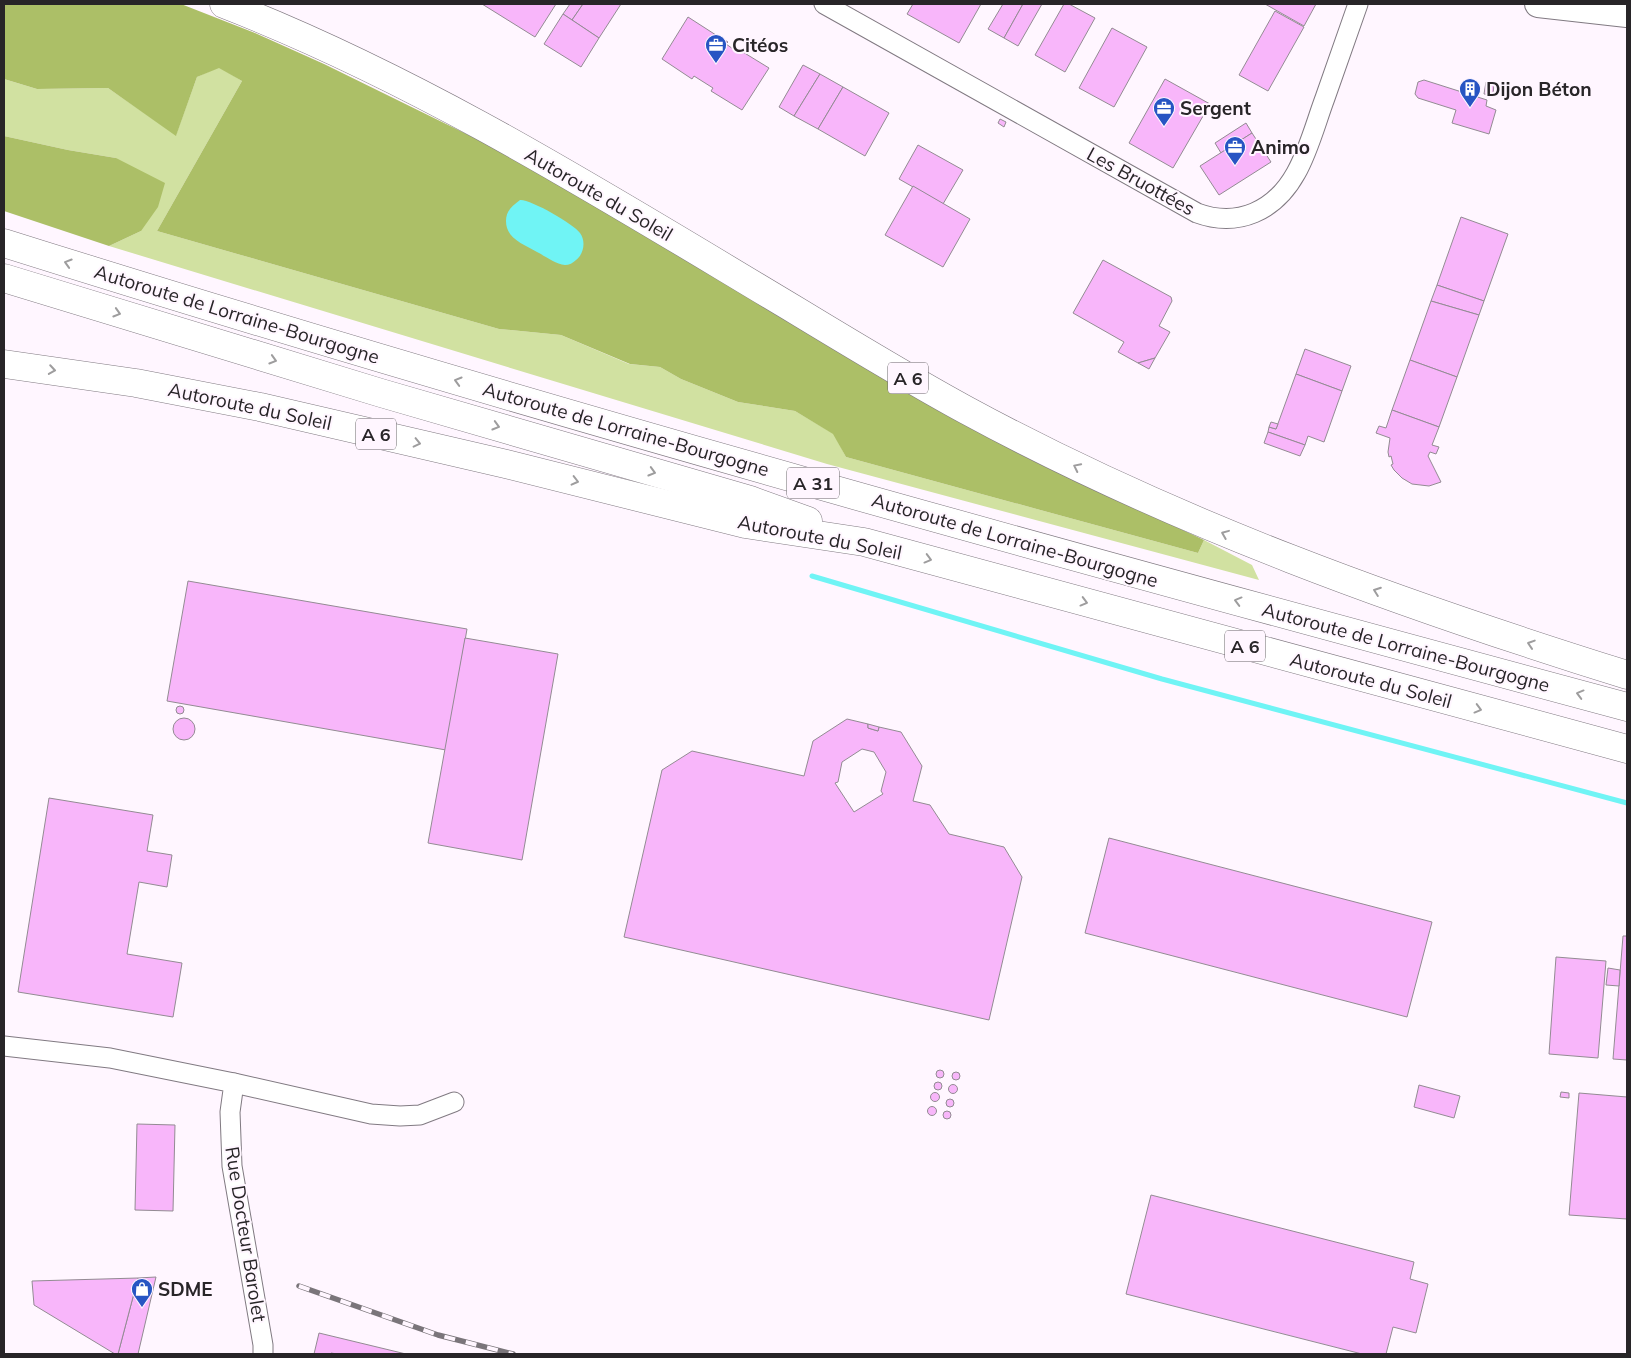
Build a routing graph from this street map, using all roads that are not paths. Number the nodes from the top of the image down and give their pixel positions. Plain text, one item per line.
1 (224, 4) edge
2 (824, 4) edge
3 (1358, 4) edge
4 (1538, 4) edge
5 (1627, 14) edge
6 (4, 243) edge
7 (4, 278) edge
8 (4, 364) edge
9 (864, 542) junction
10 (1627, 675) edge
11 (1627, 707) edge
12 (1627, 749) edge
13 (4, 1046) edge
14 (234, 1083) junction
15 (454, 1102) dead end
16 (263, 1354) edge

10 -> 1 highway, Autoroute du Soleil / A 6
2 - 3 street, Les Bruottées
4 - 5 street
11 -> 6 highway, Autoroute de Lorraine-Bourgogne / A 31
7 -> 9 highway, Autoroute de Lorraine-Bourgogne / A 31
8 -> 9 highway, Autoroute du Soleil / A 6
9 -> 12 highway, Autoroute du Soleil / A 6
13 - 14 street
14 - 15 street
14 - 16 street, Rue Docteur Barolet

